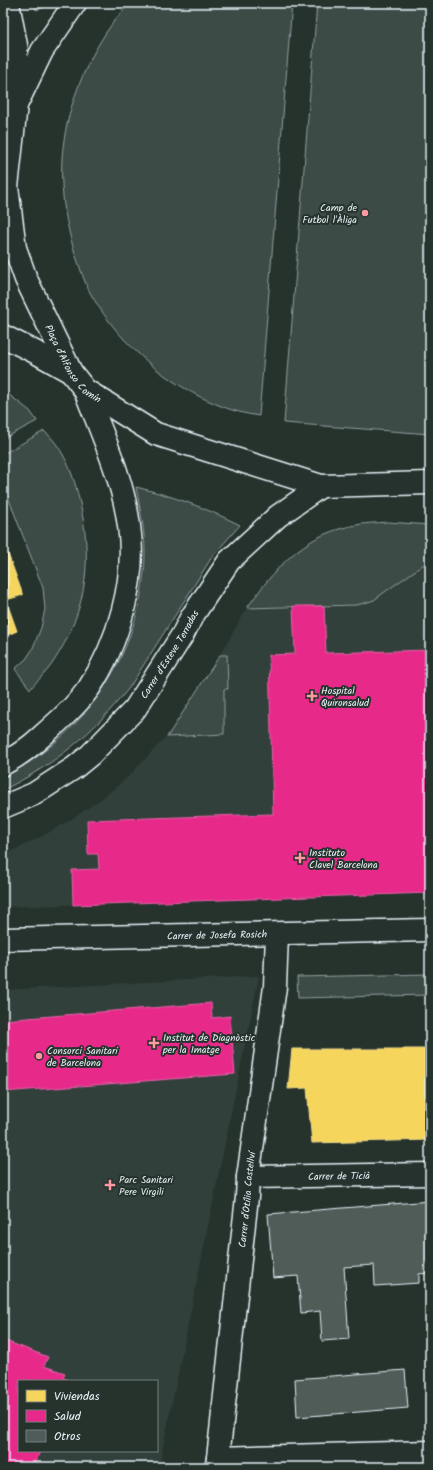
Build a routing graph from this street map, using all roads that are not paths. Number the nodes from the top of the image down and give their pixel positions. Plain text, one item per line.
1 (8, 3) edge
2 (76, 3) edge
3 (16, 104) junction
4 (3, 336) edge
5 (71, 372) junction
6 (85, 390) junction
7 (430, 483) edge
8 (321, 486) junction
9 (3, 764) edge
10 (3, 807) edge
11 (430, 930) edge
12 (277, 934) junction
13 (3, 939) edge
14 (430, 1174) edge
15 (248, 1177) junction
16 (430, 1452) edge
17 (218, 1462) edge

1 - 3 street
2 - 3 street, Plaça d'Alfonso Comín
3 - 5 street, Plaça d'Alfonso Comín
4 - 5 street
5 - 6 street, Plaça d'Alfonso Comín
6 - 8 street, Plaça d'Alfonso Comín
6 - 9 street
7 - 8 street, Plaça d'Alfonso Comín
8 - 10 street, Carrer d'Esteve Terradas
11 - 12 street, Carrer de Josefa Rosich
12 - 13 street, Carrer de Josefa Rosich
12 - 15 street, Carrer d'Otília Castellví
14 - 15 street, Carrer de Ticià
15 - 17 street, Carrer d'Otília Castellví
16 - 17 street

